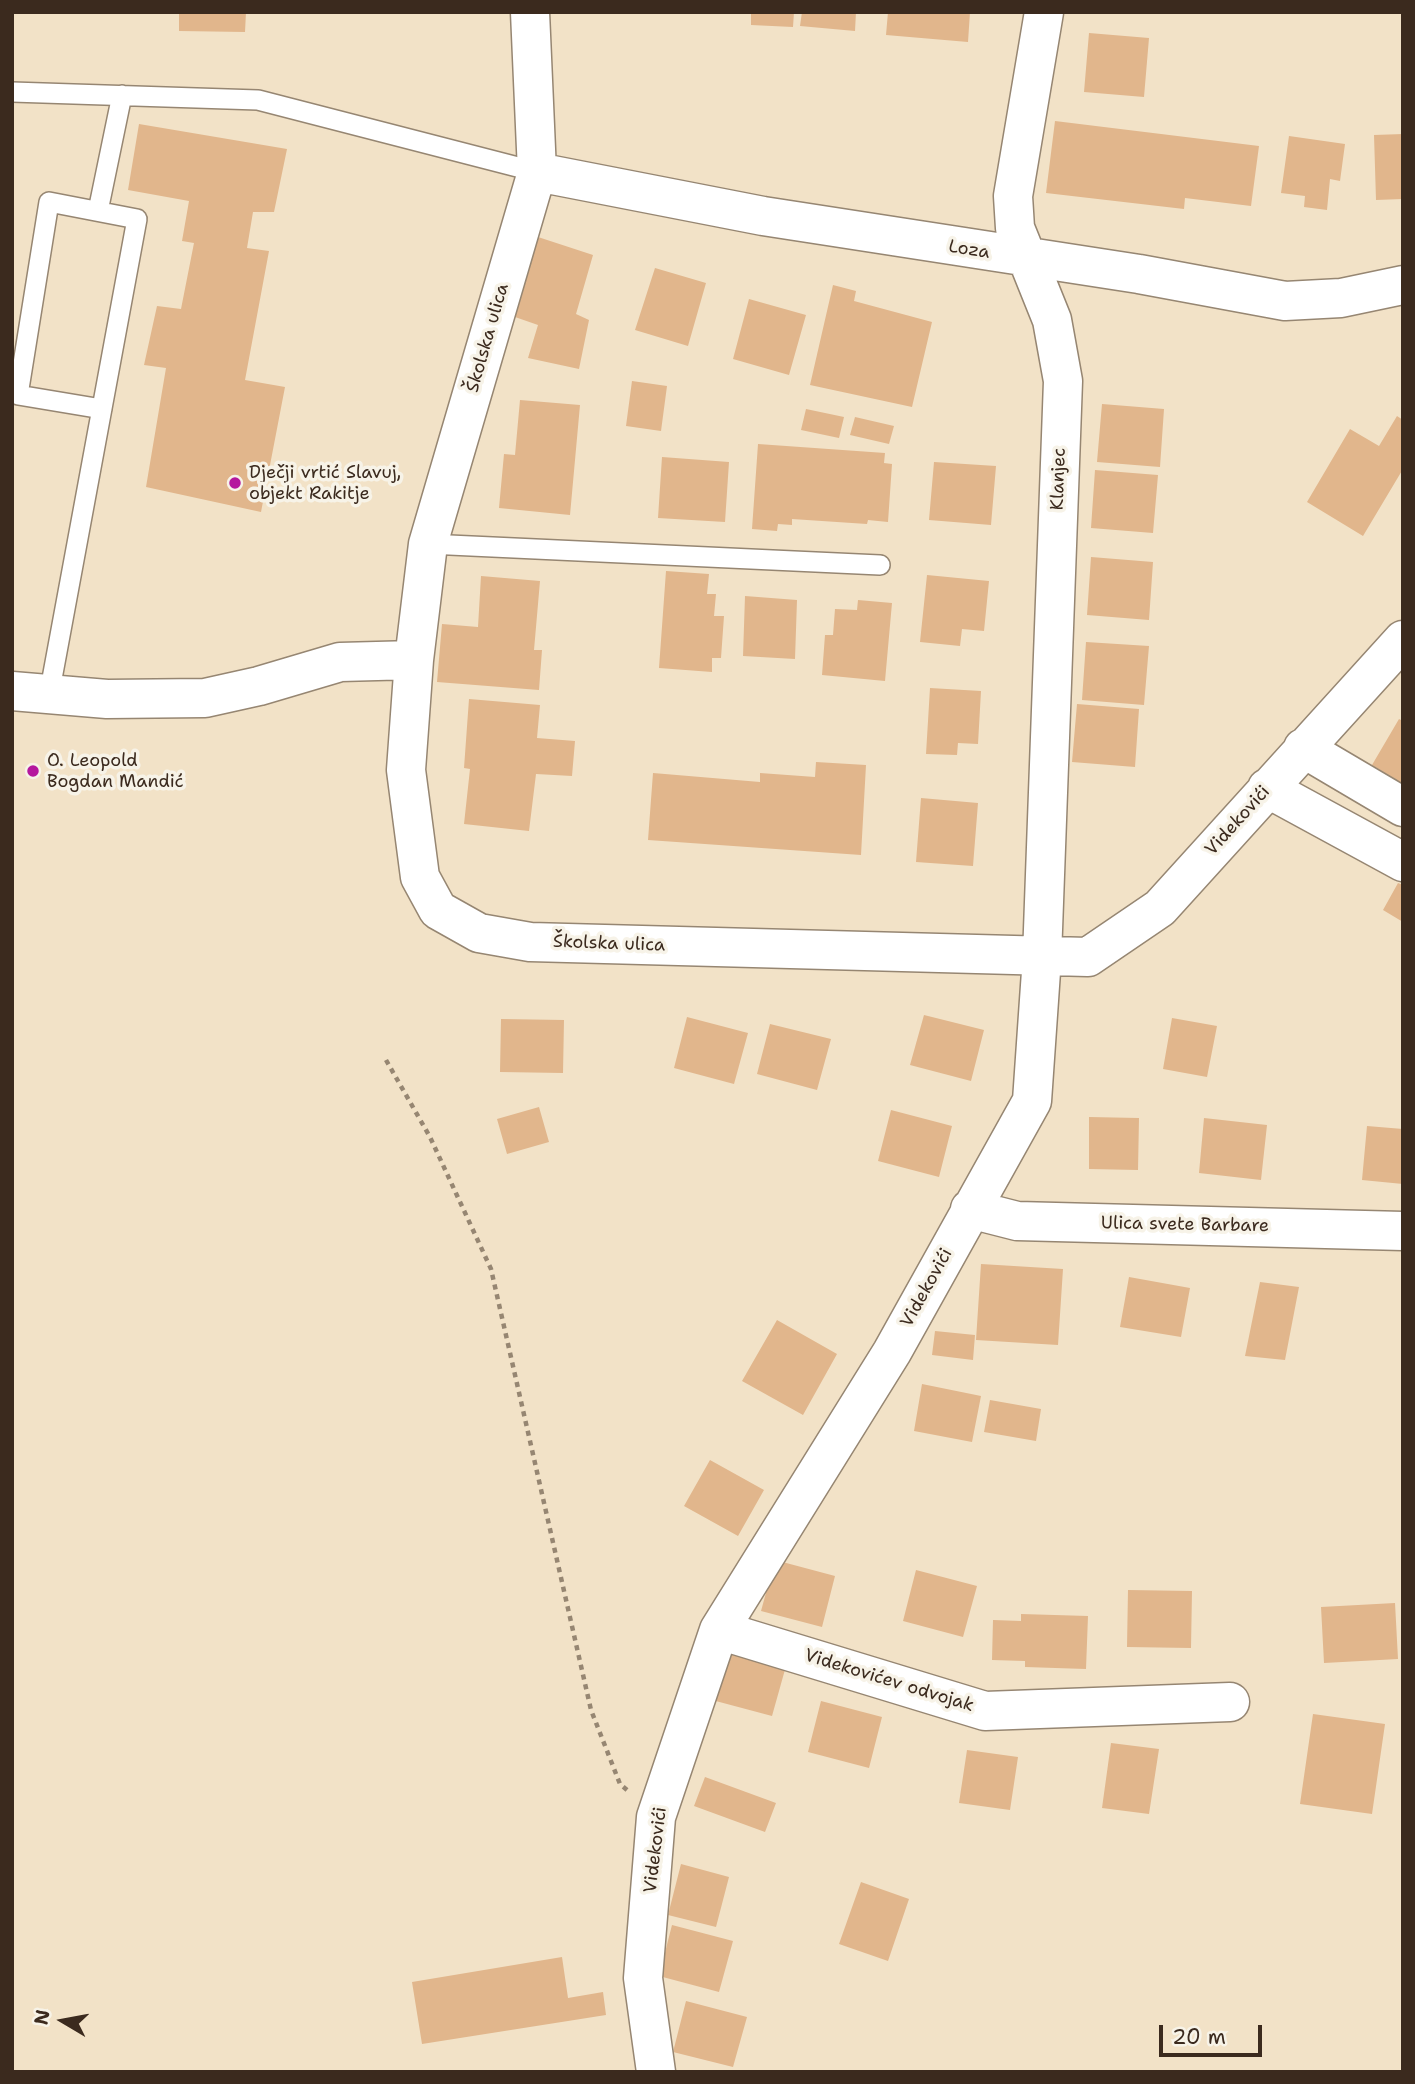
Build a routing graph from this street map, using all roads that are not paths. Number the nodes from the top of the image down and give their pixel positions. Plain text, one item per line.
1 (530, 12) edge
2 (1044, 12) edge
3 (12, 92) edge
4 (122, 96) junction
5 (537, 172) junction
6 (98, 211) junction
7 (1026, 259) junction
8 (1403, 285) edge
9 (102, 410) junction
10 (428, 544) junction
11 (880, 565) dead end
12 (1403, 640) edge
13 (414, 660) junction
14 (31, 693) edge
15 (1303, 748) junction
16 (1267, 788) junction
17 (1403, 807) edge
18 (1403, 862) edge
19 (1042, 957) junction
20 (970, 1209) junction
21 (1403, 1231) edge
22 (719, 1630) junction
23 (1230, 1702) dead end
24 (656, 2072) edge

1 - 5 street, Školska ulica
2 - 7 street, Klanjec
3 - 4 lane
4 - 5 lane
4 - 6 lane
5 - 7 street, Loza
5 - 10 street, Školska ulica
6 - 9 lane
6 - 9 lane
7 - 8 street, Loza
7 - 19 street, Klanjec
9 - 14 lane
10 - 11 lane
10 - 13 street, Školska ulica
12 - 15 street, Videkovići
13 - 14 street
13 - 19 street, Školska ulica
15 - 16 street, Videkovići
15 - 17 street
16 - 18 street
16 - 19 street, Videkovići
19 - 20 street, Videkovići
20 - 21 street, Ulica svete Barbare
20 - 22 street, Videkovići
22 - 23 street, Videkovićev odvojak
22 - 24 street, Videkovići

